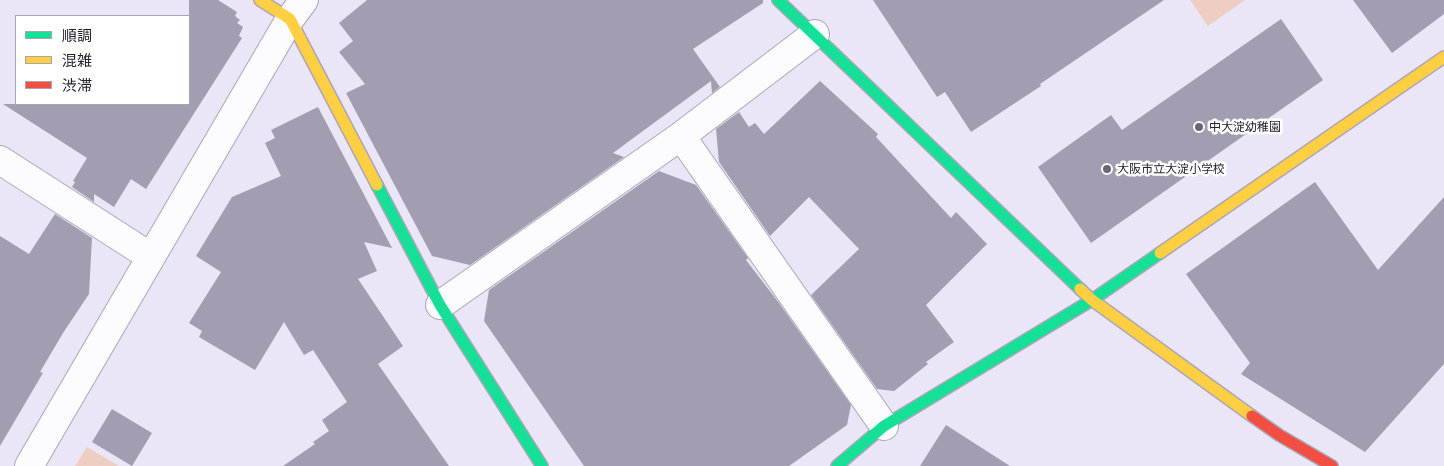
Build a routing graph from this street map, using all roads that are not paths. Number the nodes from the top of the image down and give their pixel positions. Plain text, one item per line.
1 (260, 0) edge
2 (778, 0) edge
3 (297, 10) edge
4 (815, 34) junction
5 (1444, 57) edge
6 (681, 136) junction
7 (0, 160) edge
8 (152, 256) junction
9 (1092, 300) junction
10 (440, 305) junction
11 (884, 426) junction
12 (29, 466) edge
13 (542, 466) edge
14 (837, 466) edge
15 (1332, 466) edge

1 - 3 street
2 - 4 street
3 - 8 street
3 - 10 street
4 - 6 street
4 - 9 street
5 - 9 street
6 - 10 street
6 - 11 street
7 - 8 street
8 - 12 street
9 - 11 street
9 - 15 street
10 - 13 street
11 - 14 street

